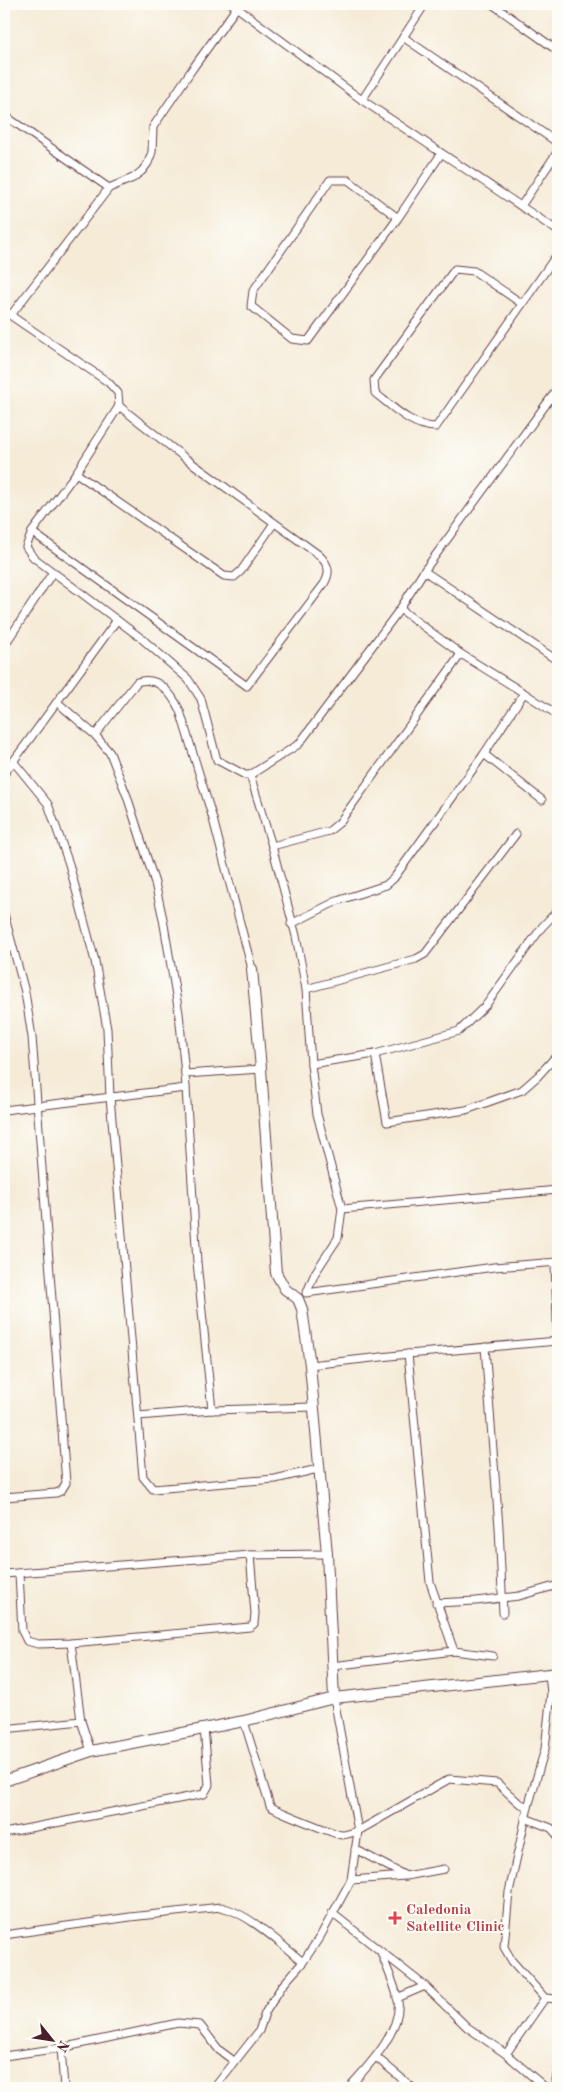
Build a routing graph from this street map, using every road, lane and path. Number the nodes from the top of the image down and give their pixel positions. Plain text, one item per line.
1 (425, 4) edge
2 (492, 4) edge
3 (235, 5) edge
4 (403, 37) junction
5 (558, 51) edge
6 (362, 100) junction
7 (4, 115) edge
8 (558, 143) edge
9 (558, 151) edge
10 (441, 154) junction
11 (109, 188) junction
12 (521, 206) junction
13 (398, 218) junction
14 (558, 231) edge
15 (558, 253) edge
16 (521, 303) junction
17 (4, 311) edge
18 (10, 315) junction
19 (558, 388) edge
20 (119, 406) junction
21 (76, 473) junction
22 (274, 523) junction
23 (32, 532) junction
24 (424, 571) junction
25 (54, 572) junction
26 (400, 609) junction
27 (117, 620) junction
28 (4, 646) edge
29 (461, 654) junction
30 (558, 661) edge
31 (524, 693) junction
32 (56, 702) junction
33 (558, 715) edge
34 (95, 735) junction
35 (484, 754) junction
36 (13, 761) junction
37 (4, 774) edge
38 (250, 775) junction
39 (542, 800) dead end
40 (516, 834) dead end
41 (272, 846) junction
42 (558, 910) edge
43 (4, 914) edge
44 (292, 924) junction
45 (252, 969) joint
46 (306, 990) junction
47 (375, 1054) junction
48 (558, 1054) edge
49 (310, 1064) junction
50 (262, 1069) junction
51 (185, 1074) junction
52 (186, 1088) junction
53 (110, 1097) junction
54 (36, 1105) junction
55 (4, 1110) edge
56 (558, 1190) edge
57 (342, 1209) junction
58 (556, 1263) edge
59 (307, 1292) junction
60 (298, 1299) junction
61 (558, 1341) edge
62 (484, 1347) junction
63 (558, 1350) edge
64 (408, 1354) junction
65 (310, 1365) junction
66 (312, 1407) junction
67 (212, 1410) junction
68 (138, 1416) junction
69 (318, 1469) junction
70 (4, 1497) edge
71 (327, 1554) junction
72 (250, 1555) junction
73 (19, 1573) junction
74 (4, 1574) edge
75 (558, 1585) edge
76 (503, 1598) junction
77 (436, 1602) junction
78 (503, 1613) dead end
79 (71, 1643) junction
80 (454, 1651) junction
81 (493, 1656) dead end
82 (332, 1666) junction
83 (554, 1673) edge
84 (334, 1698) junction
85 (81, 1721) junction
86 (244, 1721) junction
87 (204, 1728) junction
88 (4, 1729) edge
89 (91, 1751) junction
90 (4, 1781) edge
91 (528, 1807) junction
92 (525, 1818) junction
93 (358, 1831) junction
94 (4, 1833) edge
95 (558, 1836) edge
96 (355, 1849) junction
97 (444, 1870) dead end
98 (406, 1876) junction
99 (351, 1880) junction
100 (332, 1913) junction
101 (4, 1934) edge
102 (381, 1951) junction
103 (302, 1962) junction
104 (425, 1986) junction
105 (398, 1998) junction
106 (545, 1998) junction
107 (558, 1999) edge
108 (62, 2048) junction
109 (506, 2054) junction
110 (4, 2056) edge
111 (376, 2057) junction
112 (234, 2061) junction
113 (558, 2070) edge
114 (352, 2084) dead end
115 (64, 2088) edge
116 (214, 2088) edge
117 (413, 2088) edge
118 (546, 2088) edge
119 (557, 2088) edge

1 - 4 street
2 - 5 street
3 - 6 street
3 - 11 street
4 - 6 street
4 - 8 street
6 - 10 street
7 - 11 street
9 - 12 street
10 - 12 street
10 - 13 street
11 - 18 street
12 - 14 street
13 - 13 street
15 - 16 street
16 - 16 street
17 - 18 street
18 - 20 street
19 - 24 street
20 - 21 street
20 - 22 street
21 - 22 street
21 - 23 street
22 - 23 street
23 - 25 street
24 - 26 street
24 - 30 street
25 - 27 street
25 - 28 street
26 - 29 street
26 - 38 street
27 - 32 street
27 - 38 street
29 - 31 street
29 - 41 street
31 - 33 street
31 - 35 street
32 - 34 street
32 - 36 street
34 - 45 street
34 - 51 street
35 - 39 street
35 - 44 street
36 - 37 street
36 - 53 street
38 - 41 street
40 - 46 street
41 - 44 street
42 - 47 street
43 - 54 street
44 - 46 street
45 - 50 street
46 - 49 street
47 - 48 street
47 - 49 street
49 - 57 street
50 - 51 street
50 - 60 street
51 - 52 street
52 - 53 street
52 - 67 street
53 - 54 street
53 - 68 street
54 - 55 street
54 - 70 street
56 - 57 street
57 - 59 street
58 - 59 street
58 - 61 street
59 - 60 street
60 - 65 street
61 - 62 street
61 - 63 street
62 - 64 street
62 - 76 street
64 - 65 street
64 - 77 street
65 - 66 street
66 - 67 street
66 - 69 street
67 - 68 street
68 - 69 street
69 - 71 street
71 - 72 street
71 - 82 street
72 - 73 street
72 - 79 street
73 - 74 street
73 - 79 street
75 - 76 street
76 - 77 street
76 - 78 street
77 - 80 street
79 - 85 street
80 - 81 street
80 - 82 street
82 - 84 street
83 - 84 street
83 - 91 street
84 - 86 street
84 - 93 street
85 - 88 street
85 - 89 street
86 - 87 street
86 - 93 street
87 - 89 street
87 - 94 street
89 - 90 street
91 - 92 street
91 - 93 street
92 - 95 street
92 - 106 street
93 - 96 street
96 - 98 street
96 - 99 street
97 - 98 street
98 - 99 street
99 - 100 street
100 - 102 street
100 - 103 street
101 - 103 street
102 - 104 street
102 - 105 street
103 - 112 street
104 - 105 street
104 - 109 street
105 - 111 street
106 - 107 street
106 - 109 street
108 - 110 street
108 - 112 street
108 - 115 street
109 - 118 street
111 - 114 street
111 - 117 street
112 - 116 street
113 - 119 street

